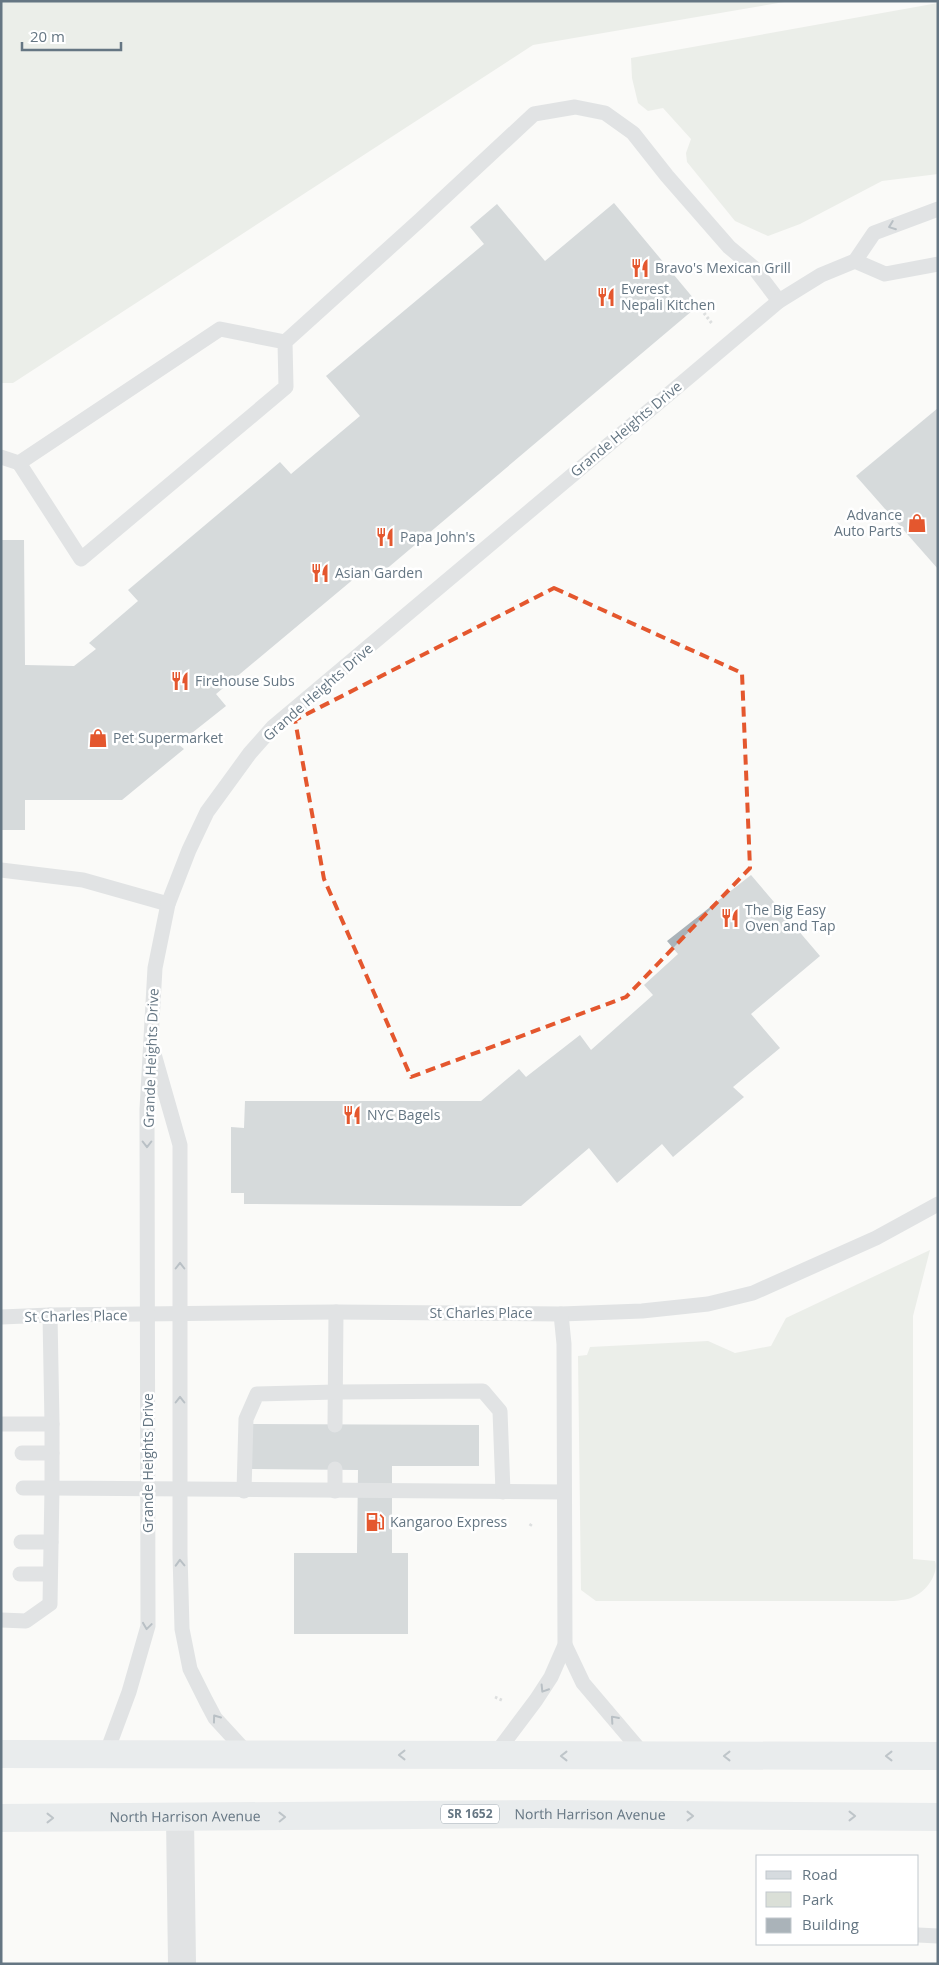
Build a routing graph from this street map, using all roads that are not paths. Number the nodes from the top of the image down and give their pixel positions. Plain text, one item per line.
1 (938, 209) edge
2 (855, 261) junction
3 (938, 264) edge
4 (779, 301) junction
5 (285, 342) junction
6 (1, 457) edge
7 (19, 463) junction
8 (1, 870) edge
9 (168, 904) junction
10 (151, 1043) junction
11 (938, 1204) edge
12 (336, 1312) junction
13 (561, 1314) junction
14 (50, 1315) junction
15 (147, 1315) junction
16 (180, 1315) junction
17 (1, 1317) edge
18 (336, 1392) junction
19 (1, 1424) edge
20 (52, 1424) junction
21 (335, 1425) dead end
22 (52, 1452) junction
23 (22, 1453) dead end
24 (334, 1470) dead end
25 (22, 1488) dead end
26 (52, 1488) junction
27 (149, 1490) junction
28 (180, 1490) junction
29 (244, 1491) junction
30 (335, 1491) junction
31 (503, 1492) junction
32 (564, 1492) junction
33 (21, 1542) dead end
34 (51, 1542) junction
35 (20, 1574) dead end
36 (50, 1574) junction
37 (1, 1620) edge
38 (565, 1645) junction
39 (1, 1754) edge
40 (106, 1754) junction
41 (248, 1754) junction
42 (494, 1756) junction
43 (645, 1756) junction
44 (938, 1756) edge
45 (938, 1817) edge
46 (1, 1818) edge
47 (180, 1818) junction
48 (919, 1935) edge
49 (938, 1936) edge
50 (182, 1964) edge

1 -> 2 lane
2 - 3 lane
2 - 4 lane, Grande Heights Drive
4 - 5 lane
4 - 9 lane, Grande Heights Drive
5 - 7 lane
5 - 7 lane
6 - 7 lane
8 - 9 lane
9 - 10 lane, Grande Heights Drive
10 -> 15 lane, Grande Heights Drive
16 -> 10 lane
11 - 13 lane, St Charles Place
12 - 13 lane, St Charles Place
12 - 16 lane, St Charles Place
12 - 18 lane
13 - 32 lane
14 - 15 lane, St Charles Place
14 - 17 lane, St Charles Place
14 - 20 lane
15 - 16 lane, St Charles Place
15 - 27 lane, Grande Heights Drive
28 -> 16 lane
18 - 21 lane
18 - 29 lane
18 - 31 lane
19 - 20 lane
20 - 22 lane
22 - 23 lane
22 - 26 lane
24 - 30 lane
25 - 26 lane
26 - 27 lane
26 - 34 lane
27 - 28 lane
27 -> 40 lane, Grande Heights Drive
28 - 29 lane
41 -> 28 lane
29 - 30 lane
30 - 31 lane
31 - 32 lane
32 - 38 lane
33 - 34 lane
34 - 36 lane
35 - 36 lane
36 - 37 lane
38 -> 42 lane
43 -> 38 lane
39 - 40 main road
40 - 41 main road
42 -> 41 main road
43 -> 42 main road
44 -> 43 main road
47 -> 45 main road, North Harrison Avenue / SR 1652
46 -> 47 main road, North Harrison Avenue / SR 1652
47 - 50 street
48 - 49 lane

